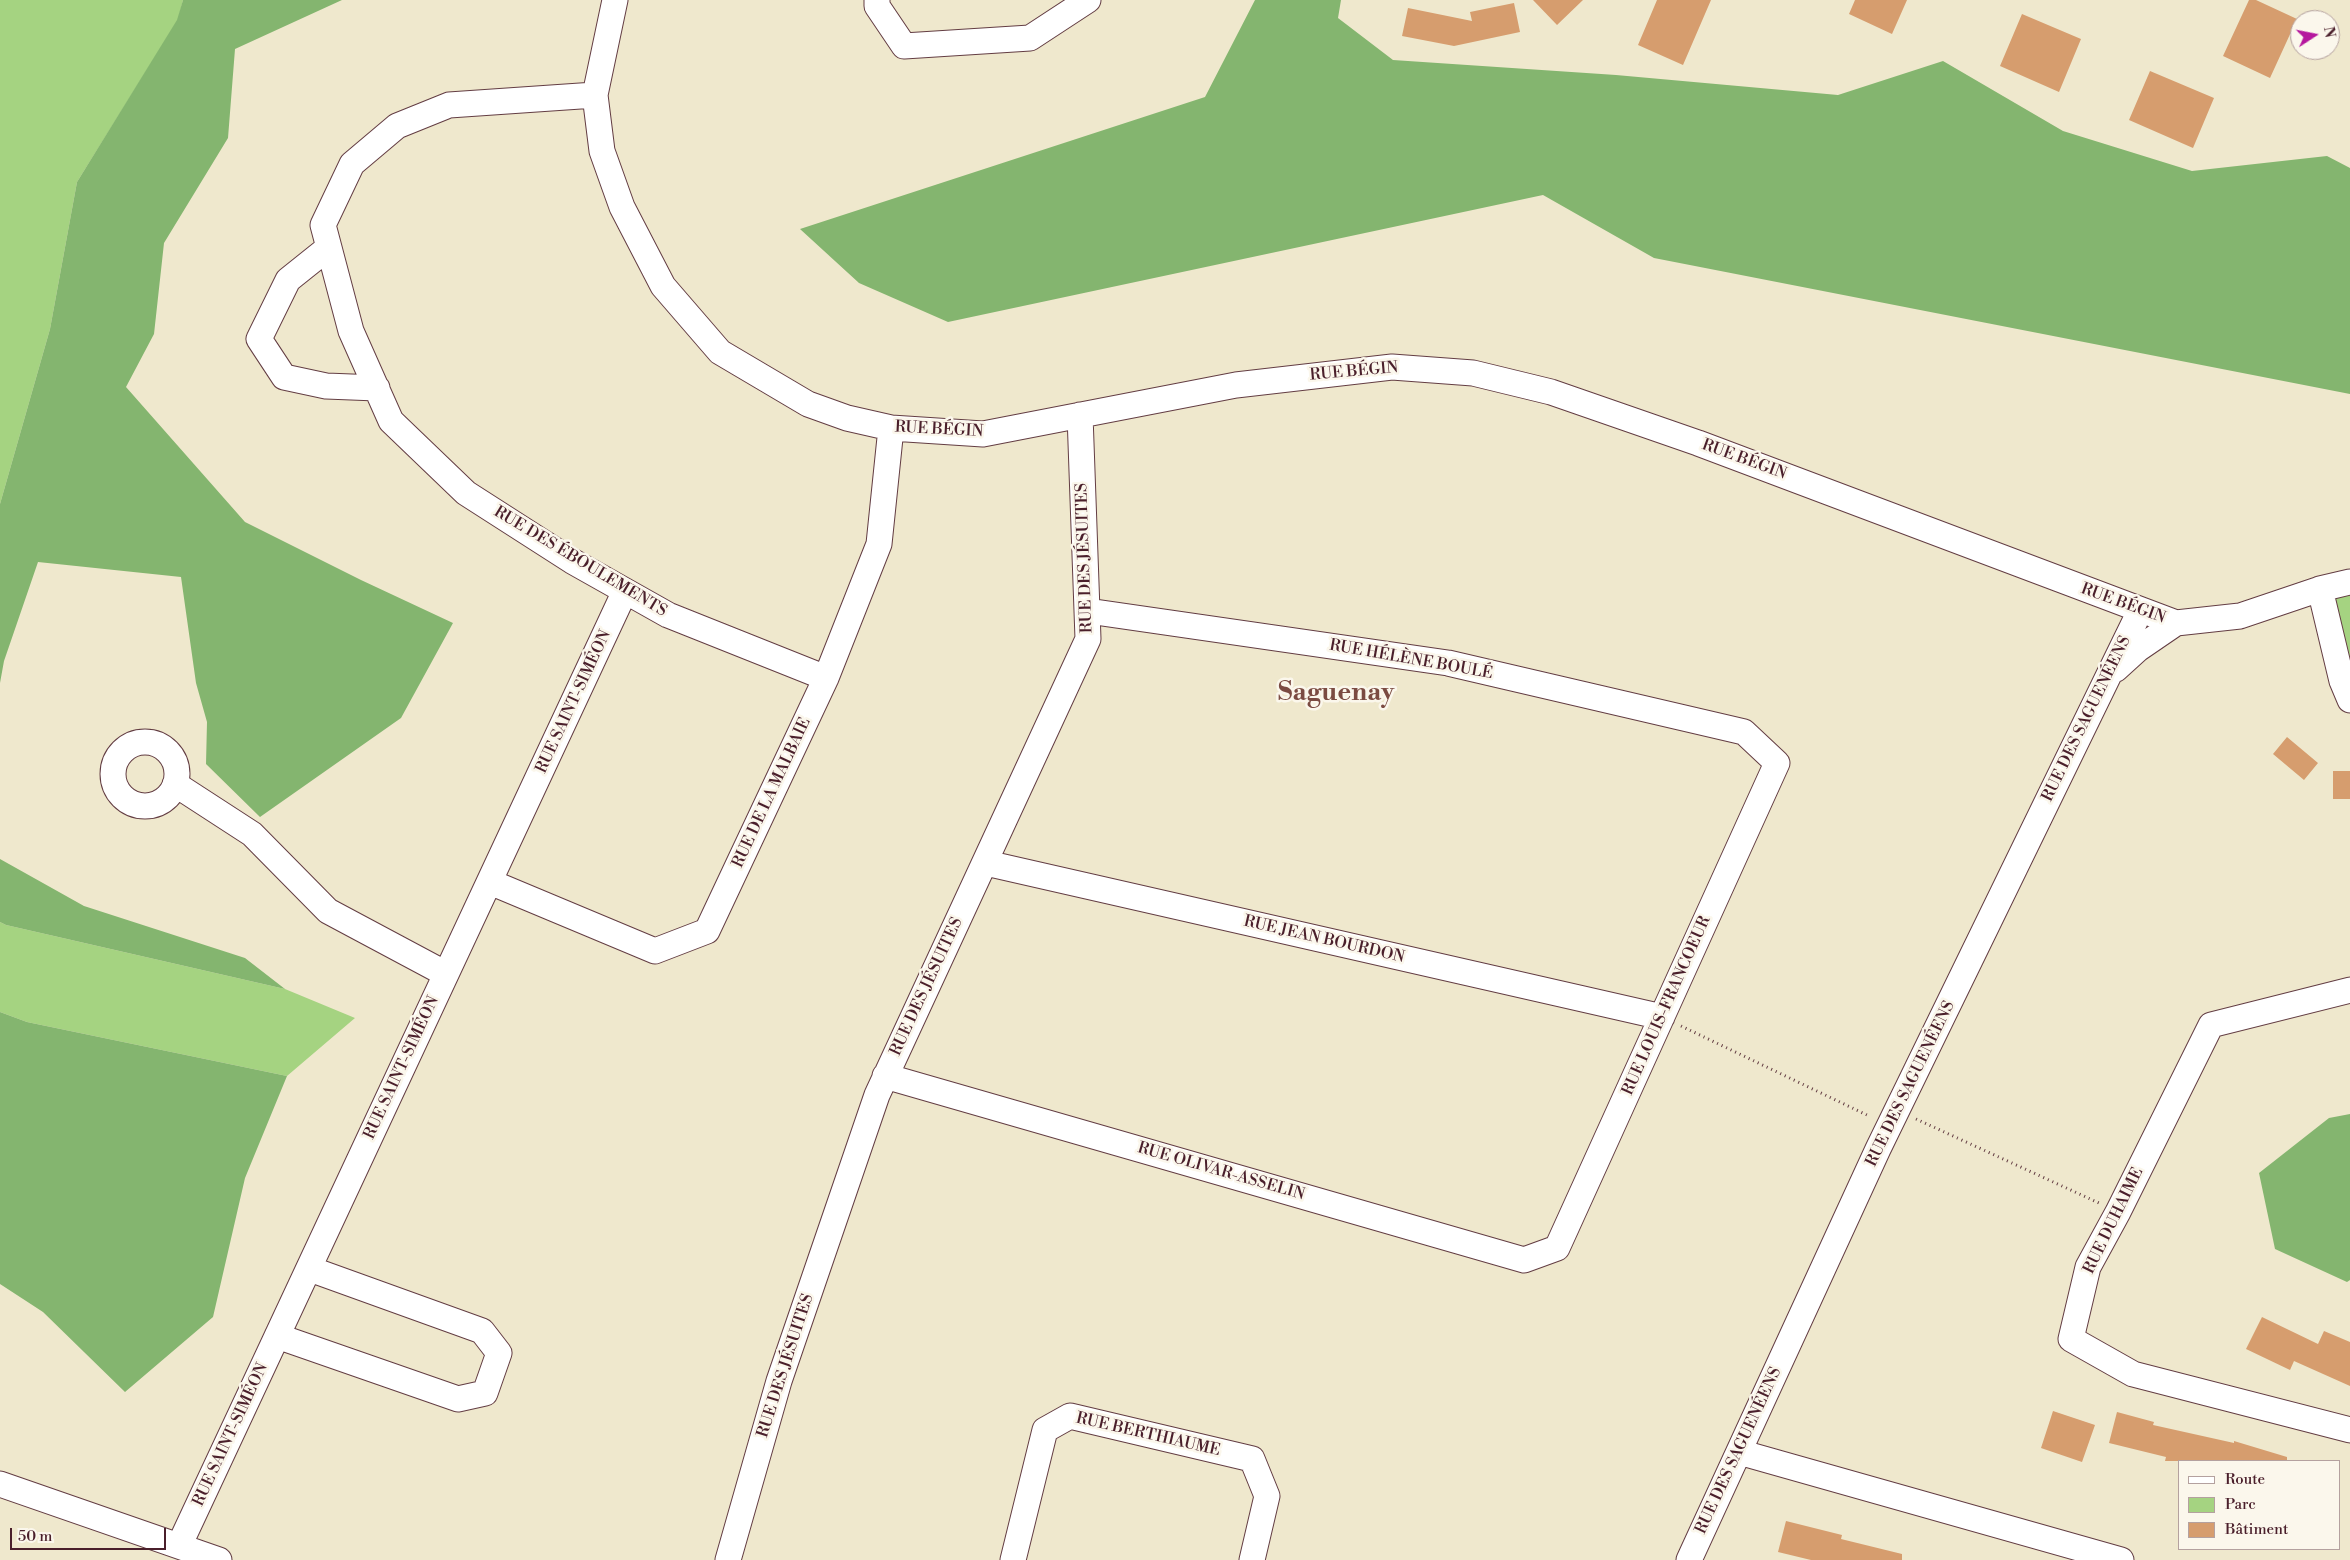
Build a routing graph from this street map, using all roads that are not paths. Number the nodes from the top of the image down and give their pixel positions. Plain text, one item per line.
1 (615, 0) edge
2 (877, 0) edge
3 (1088, 0) edge
4 (595, 95) junction
5 (328, 248) junction
6 (377, 388) junction
7 (1080, 415) junction
8 (891, 428) junction
9 (2350, 582) edge
10 (2320, 589) junction
11 (625, 591) junction
12 (1088, 610) junction
13 (2140, 611) junction
14 (2176, 623) junction
15 (2109, 675) junction
16 (826, 678) junction
17 (2350, 700) edge
18 (1777, 763) joint
19 (175, 784) dead end
20 (986, 864) junction
21 (490, 882) junction
22 (446, 974) junction
23 (2350, 990) edge
24 (1662, 1017) junction
25 (886, 1076) junction
26 (1557, 1248) joint
27 (310, 1269) junction
28 (278, 1336) junction
29 (2350, 1430) edge
30 (1739, 1452) junction
31 (0, 1484) edge
32 (179, 1546) junction
33 (219, 1560) edge
34 (728, 1560) edge
35 (1013, 1560) edge
36 (1252, 1560) edge
37 (1689, 1560) edge
38 (2122, 1560) edge

1 - 4 street, RUE BÉGIN
2 - 3 street
4 - 5 street, RUE DES ÉBOULEMENTS
4 - 8 street, RUE BÉGIN
5 - 6 street, RUE DES ÉBOULEMENTS
5 - 6 street
6 - 11 street, RUE DES ÉBOULEMENTS
7 - 8 street, RUE BÉGIN
7 - 12 street, RUE DES JÉSUITES
7 - 13 street, RUE BÉGIN
8 - 16 street, RUE DE LA MALBAIE
9 - 10 street, RUE BÉGIN
10 - 14 street, RUE BÉGIN
10 - 17 street
11 - 16 street, RUE DES ÉBOULEMENTS
11 - 21 street, RUE SAINT-SIMÉON
12 - 18 street, RUE HÉLÈNE BOULÉ
12 - 20 street, RUE DES JÉSUITES
13 - 14 street, RUE BÉGIN
13 - 15 street, RUE DES SAGUENÉENS
14 - 15 street
15 - 30 street, RUE DES SAGUENÉENS
16 - 21 street, RUE DE LA MALBAIE
18 - 24 street, RUE LOUIS-FRANCOEUR
19 - 22 street
20 - 24 street, RUE JEAN BOURDON
20 - 25 street, RUE DES JÉSUITES
21 - 22 street, RUE SAINT-SIMÉON
22 - 27 street, RUE SAINT-SIMÉON
23 - 29 street, RUE DUHAIME
24 - 26 street, RUE LOUIS-FRANCOEUR
25 - 26 street, RUE OLIVAR-ASSELIN
25 - 34 street, RUE DES JÉSUITES
27 - 28 street, RUE SAINT-SIMÉON
27 - 28 street
28 - 32 street, RUE SAINT-SIMÉON
30 - 37 street, RUE DES SAGUENÉENS
30 - 38 street
31 - 32 street
32 - 33 street
35 - 36 street, RUE BERTHIAUME

